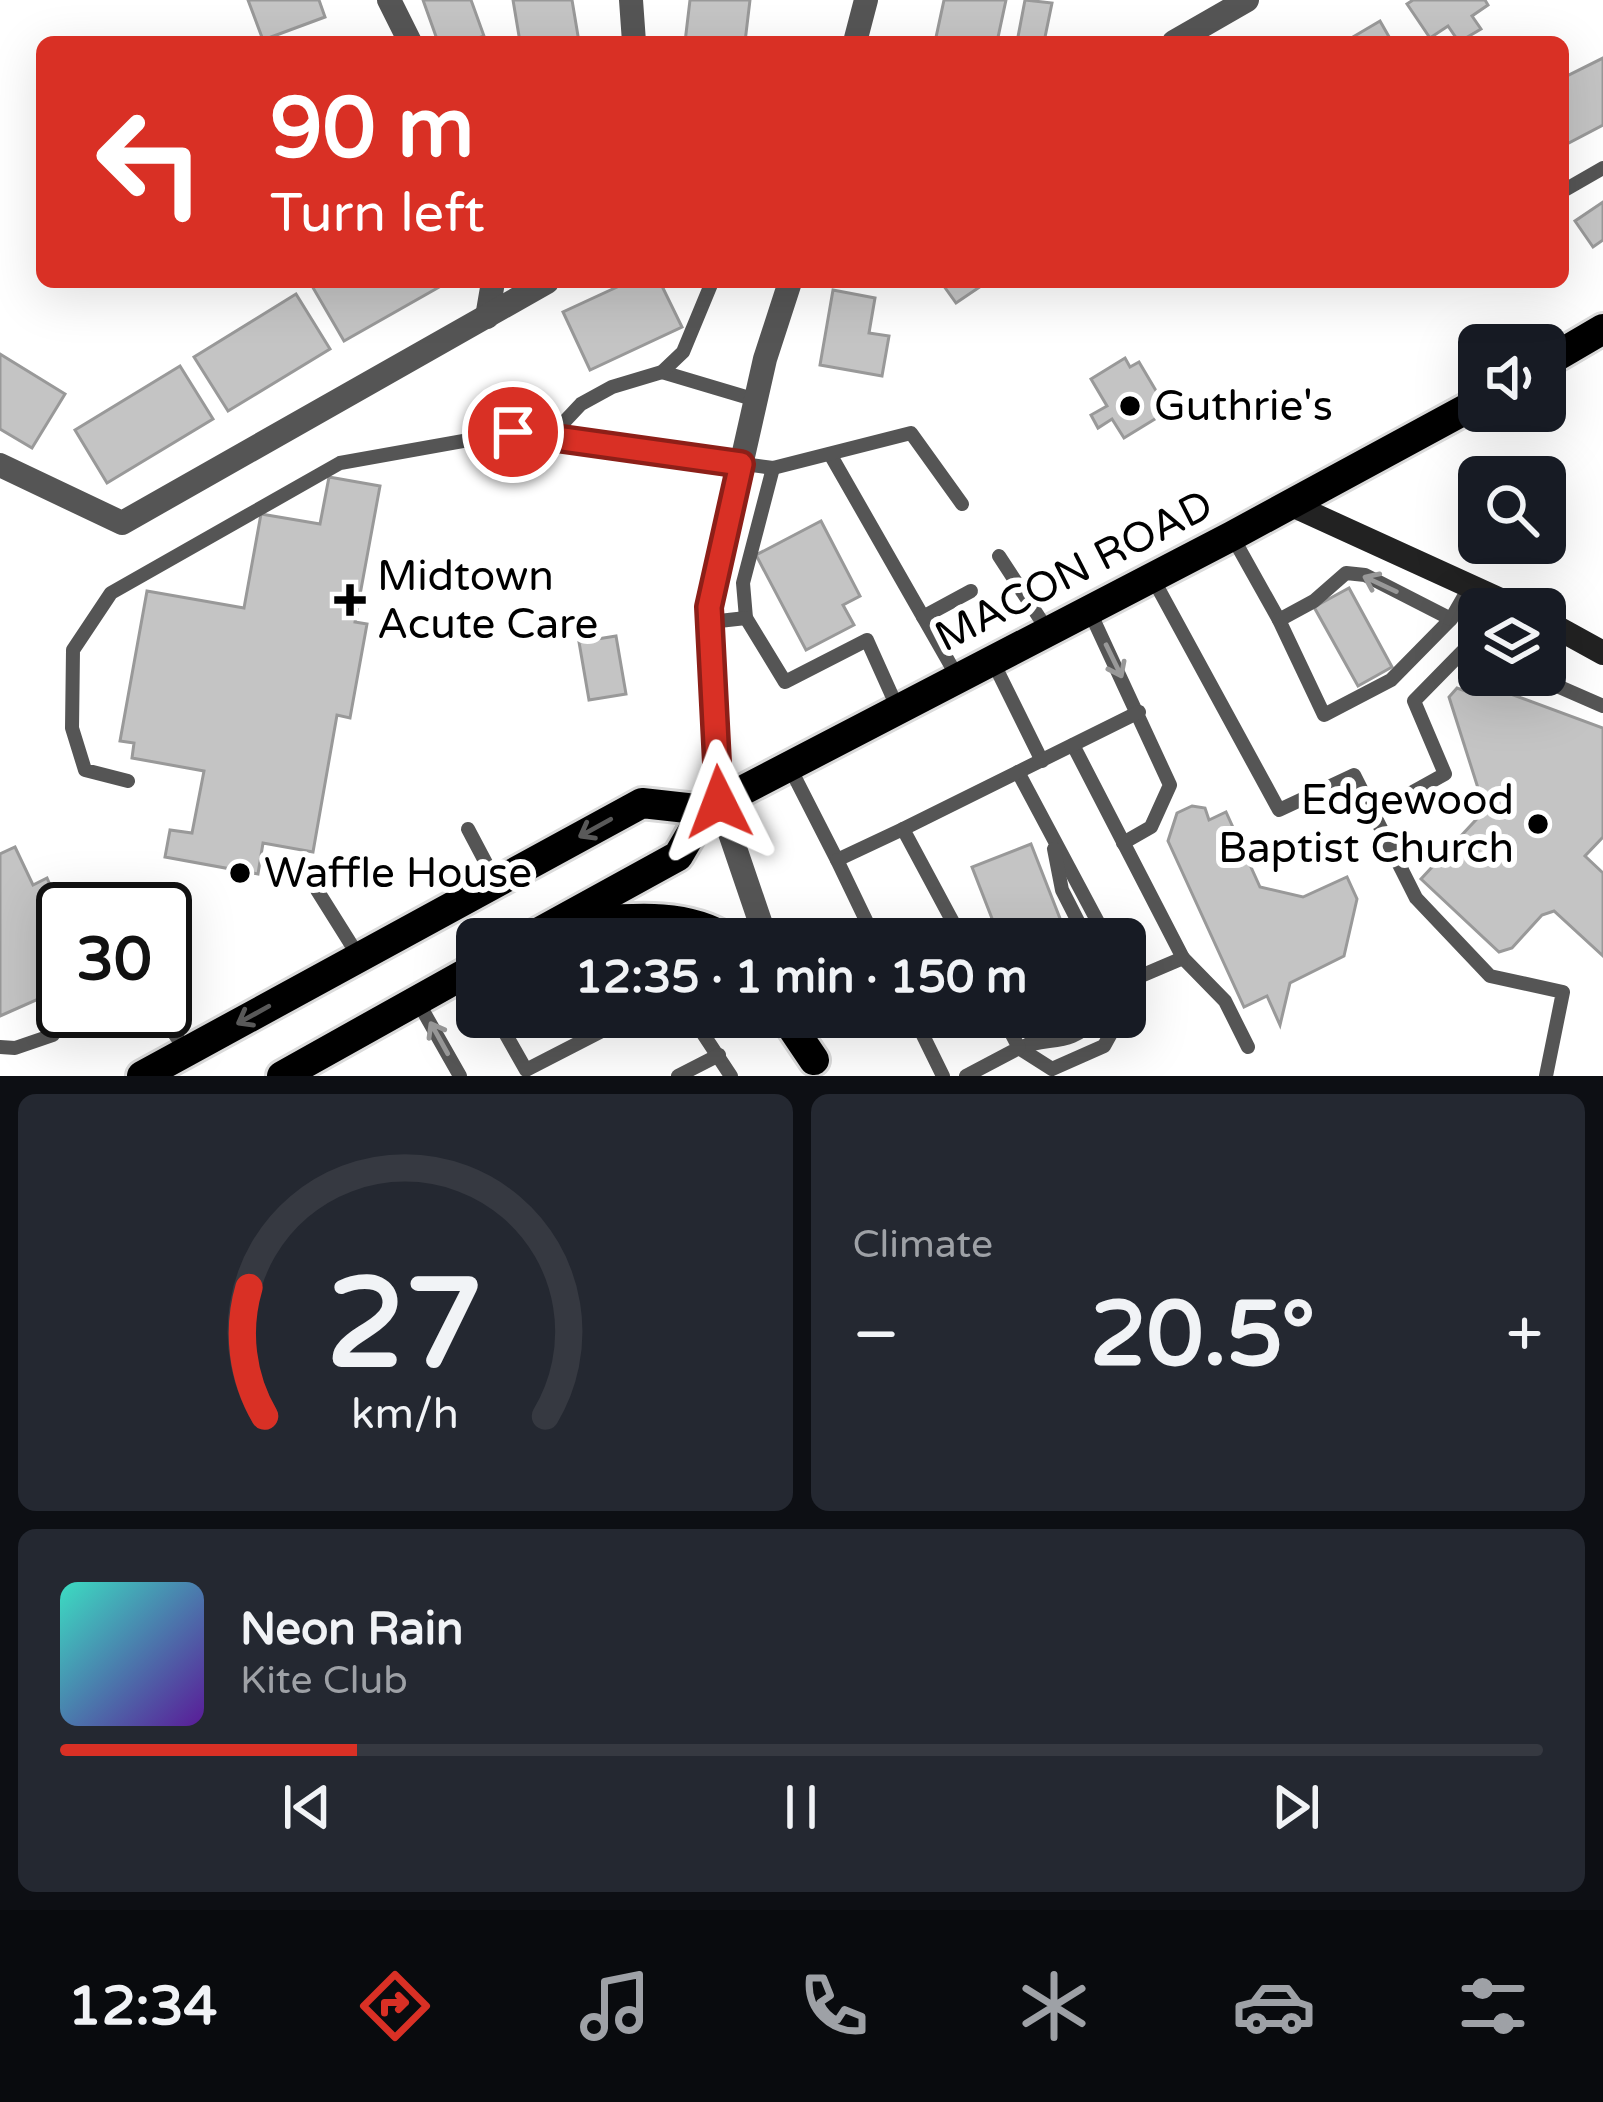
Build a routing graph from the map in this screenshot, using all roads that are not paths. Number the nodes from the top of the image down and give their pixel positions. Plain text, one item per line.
1 (389, 0) edge
2 (631, 0) edge
3 (866, 0) edge
4 (1247, 0) edge
5 (407, 36) edge
6 (634, 36) edge
7 (857, 36) edge
8 (1184, 36) edge
9 (1603, 168) edge
10 (1569, 188) edge
11 (492, 288) edge
12 (538, 288) edge
13 (709, 288) edge
14 (788, 288) edge
15 (487, 317) junction
16 (1603, 328) edge
17 (1566, 350) edge
18 (662, 372) junction
19 (756, 400) junction
20 (1458, 413) edge
21 (550, 437) junction
22 (830, 454) junction
23 (741, 464) junction
24 (0, 466) edge
25 (772, 468) junction
26 (962, 504) dead end
27 (1290, 504) junction
28 (1232, 536) junction
29 (999, 556) dead end
30 (1152, 577) junction
31 (1470, 586) junction
32 (1474, 588) edge
33 (971, 591) dead end
34 (1089, 610) junction
35 (923, 617) junction
36 (746, 618) junction
37 (1451, 619) junction
38 (1280, 620) junction
39 (710, 622) junction
40 (1048, 631) junction
41 (1566, 633) edge
42 (1603, 653) edge
43 (1458, 655) edge
44 (992, 660) junction
45 (958, 678) junction
46 (1566, 690) edge
47 (1603, 706) edge
48 (898, 709) junction
49 (1139, 712) junction
50 (1073, 745) junction
51 (1042, 760) junction
52 (789, 766) junction
53 (1018, 772) junction
54 (128, 781) dead end
55 (712, 806) junction
56 (1373, 814) junction
57 (467, 829) dead end
58 (903, 829) junction
59 (1050, 831) junction
60 (1123, 843) junction
61 (836, 860) junction
62 (496, 882) junction
63 (317, 890) dead end
64 (565, 918) edge
65 (757, 918) edge
66 (865, 918) edge
67 (951, 918) edge
68 (1076, 918) edge
69 (1096, 918) edge
70 (359, 957) junction
71 (1183, 958) junction
72 (1146, 971) edge
73 (456, 983) edge
74 (418, 1000) junction
75 (43, 1038) edge
76 (177, 1038) edge
77 (508, 1038) edge
78 (591, 1038) edge
79 (706, 1038) edge
80 (798, 1038) edge
81 (805, 1038) edge
82 (924, 1038) edge
83 (1019, 1038) edge
84 (1032, 1038) edge
85 (1066, 1038) edge
86 (1108, 1038) edge
87 (1025, 1046) junction
88 (0, 1047) edge
89 (1248, 1047) dead end
90 (187, 1052) junction
91 (718, 1055) junction
92 (315, 1068) edge
93 (817, 1068) edge
94 (528, 1073) edge
95 (142, 1076) edge
96 (282, 1076) edge
97 (460, 1076) edge
98 (678, 1076) edge
99 (731, 1076) edge
100 (943, 1076) edge
101 (966, 1076) edge
102 (1546, 1076) edge

1 - 5 street
2 - 6 street
3 - 7 street
4 - 8 street
9 - 10 lane
11 - 15 street
12 - 15 street
13 - 18 lane
14 - 19 street
15 - 24 street
16 - 17 main road
18 - 19 lane
18 - 21 lane
19 - 23 street
20 - 27 main road, MACON ROAD
21 - 23 lane
21 - 54 lane
22 - 25 lane
22 - 26 lane
22 - 35 lane
23 - 25 lane
23 - 39 street
25 - 36 lane
27 - 28 main road, MACON ROAD
27 - 31 main road
28 - 30 main road, MACON ROAD
28 - 38 lane
29 - 40 lane
30 - 34 main road, MACON ROAD
30 - 56 lane
31 - 32 main road
31 - 37 lane
33 - 35 lane
34 - 40 main road, MACON ROAD
34 -> 49 lane
35 - 45 lane
36 - 39 lane
36 - 48 lane
37 -> 38 lane
37 - 38 lane
39 - 55 street
40 - 44 main road, MACON ROAD
41 - 42 main road
43 - 56 lane
44 - 45 main road, MACON ROAD
44 - 51 lane
45 - 48 main road, MACON ROAD
46 - 47 lane
48 - 52 main road, MACON ROAD
49 - 50 lane
49 - 60 lane
50 - 51 lane
50 - 60 lane
51 - 53 lane
52 - 55 main road, MACON ROAD
52 - 61 lane
53 - 58 lane
53 - 59 lane
55 -> 62 main road
55 - 64 main road, MACON ROAD
55 - 65 street
56 - 102 lane
57 - 62 lane
58 - 61 lane
58 - 67 lane
59 - 68 lane
59 - 69 lane
60 - 71 lane
61 - 66 lane
62 - 70 main road
63 - 70 lane
70 -> 90 main road
71 - 72 lane
71 - 89 lane
73 - 74 main road
74 - 92 main road
97 -> 74 lane
75 - 88 lane
76 - 90 lane
77 - 94 lane
78 - 94 lane
79 - 91 lane
80 - 93 main road
81 - 93 street
82 - 100 lane
83 - 87 lane
84 - 87 lane
85 - 87 lane
86 - 87 lane
87 - 101 lane
90 - 95 main road
91 - 98 lane
91 - 99 lane
92 - 96 main road

